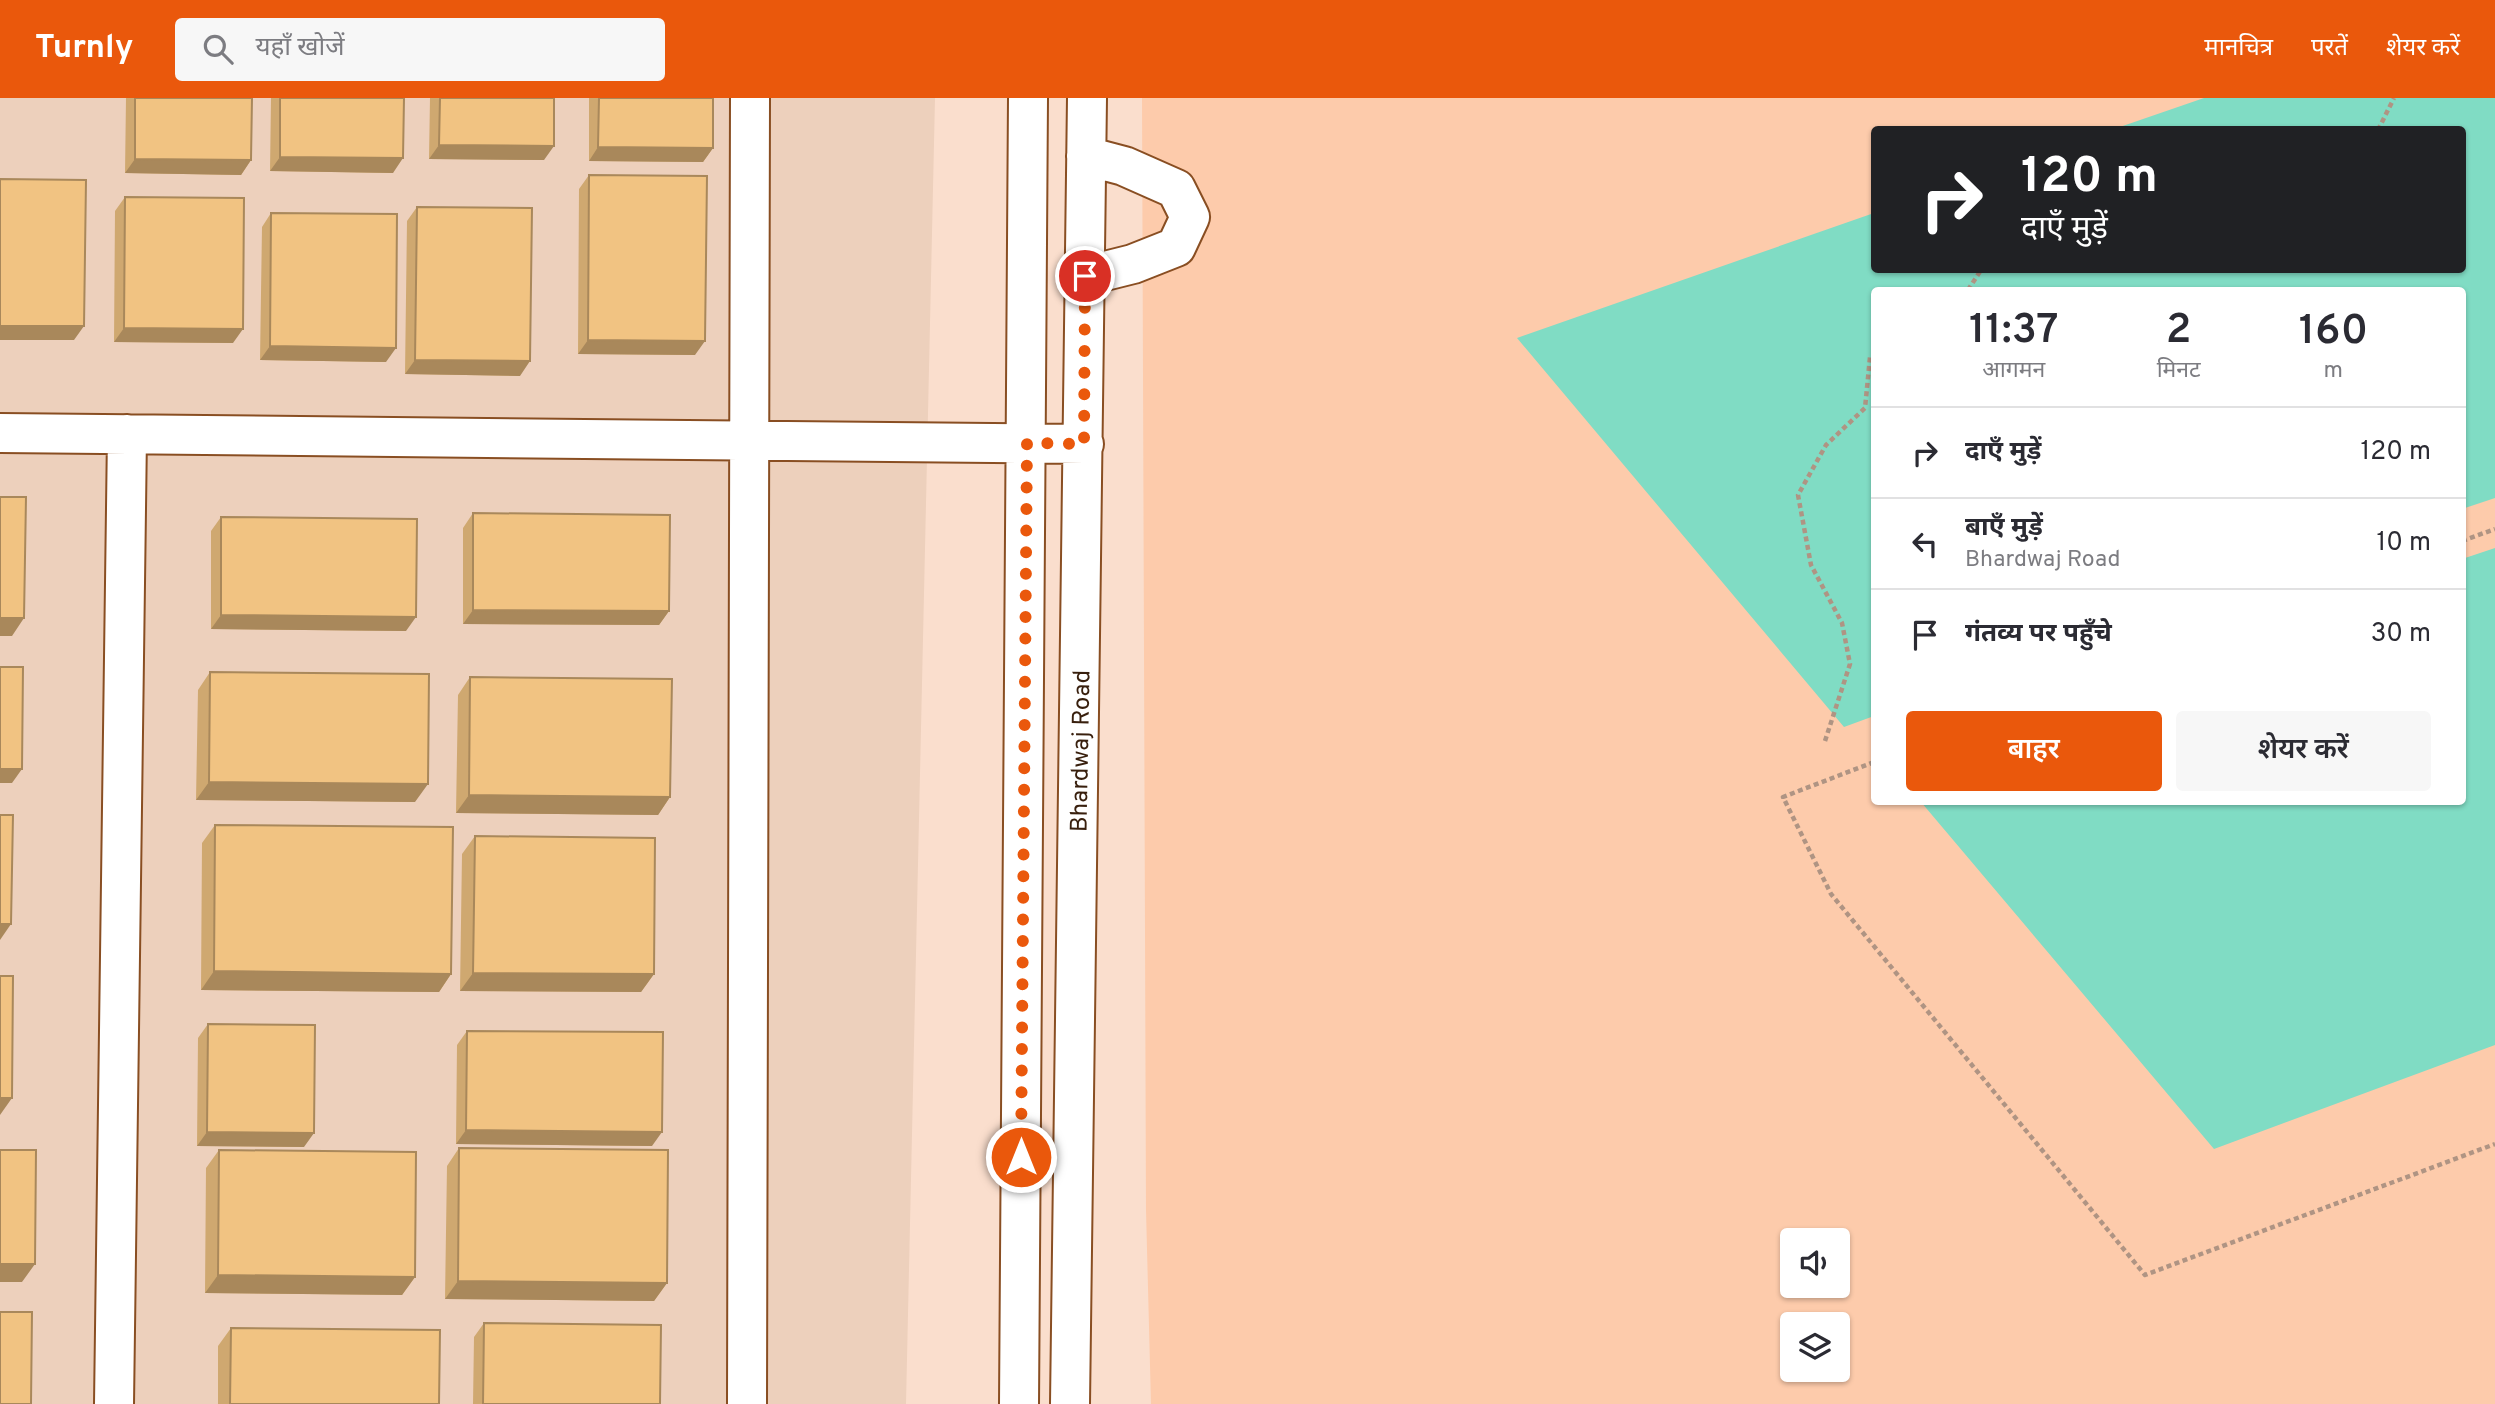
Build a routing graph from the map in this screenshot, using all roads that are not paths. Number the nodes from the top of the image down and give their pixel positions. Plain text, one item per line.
1 (750, 98) edge
2 (1028, 98) edge
3 (1087, 98) edge
4 (1086, 156) junction
5 (1085, 276) junction
6 (0, 433) edge
7 (127, 434) junction
8 (750, 440) junction
9 (1027, 443) junction
10 (1084, 444) junction
11 (114, 1404) edge
12 (747, 1404) edge
13 (1020, 1404) edge
14 (1070, 1404) edge

1 - 8 street
2 - 9 street
3 - 4 street, Bhardwaj Road
4 - 5 street, Bhardwaj Road
4 - 5 street
5 - 10 street, Bhardwaj Road
6 - 7 street
7 - 8 street
7 - 11 street
8 - 9 street
8 - 12 street
9 - 10 street
9 - 13 street
10 - 14 street, Bhardwaj Road

